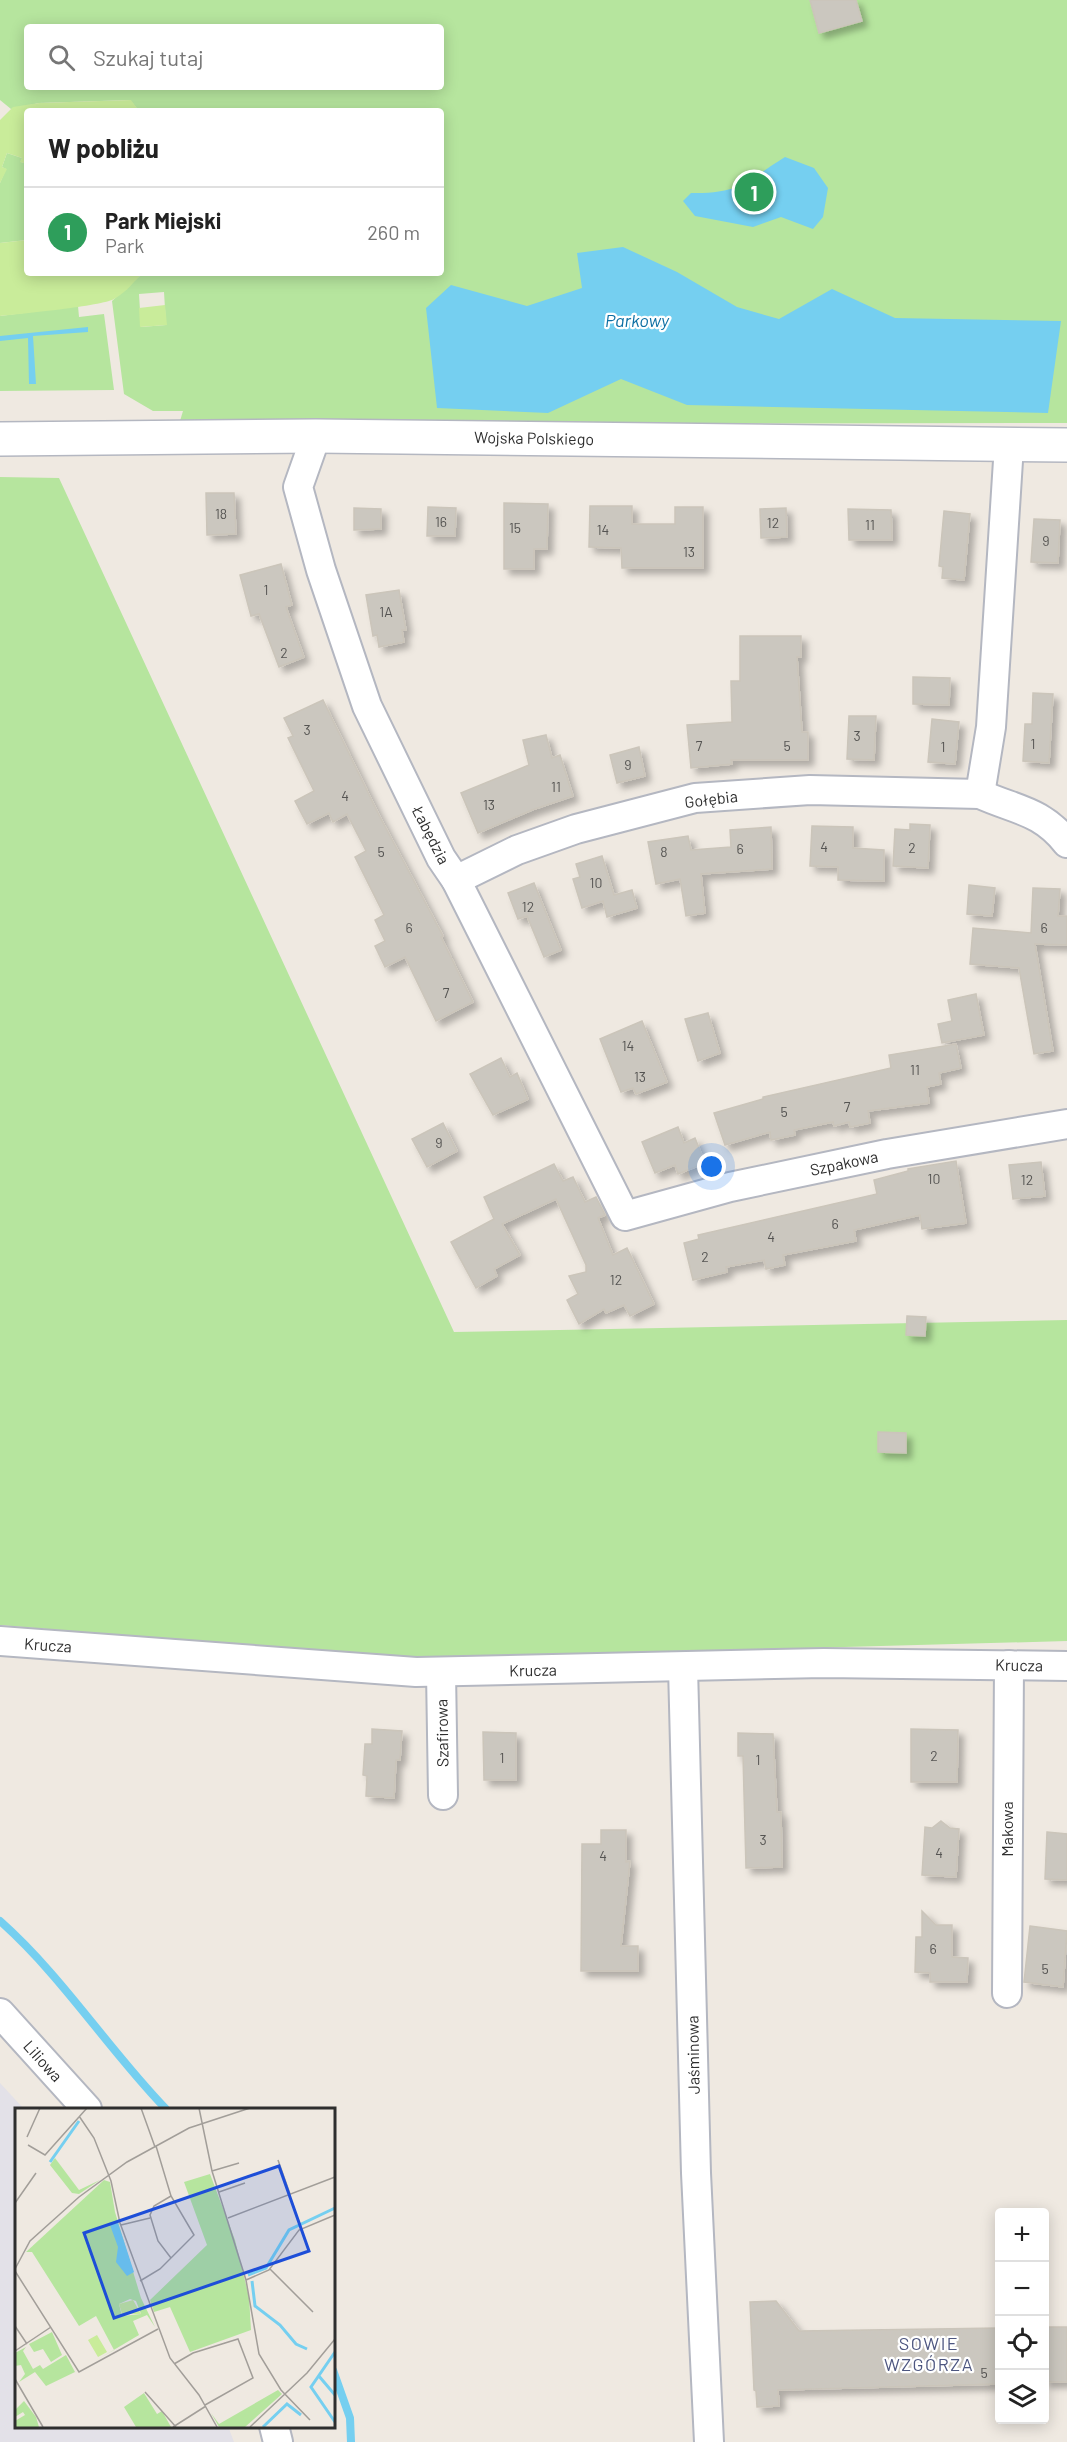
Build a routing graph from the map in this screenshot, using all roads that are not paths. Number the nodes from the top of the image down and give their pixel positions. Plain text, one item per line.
1 (316, 436) junction
2 (0, 438) edge
3 (1009, 445) junction
4 (1067, 445) edge
5 (980, 794) junction
6 (1067, 843) edge
7 (456, 880) junction
8 (1067, 1124) edge
9 (624, 1216) joint
10 (0, 1641) edge
11 (1009, 1665) junction
12 (1067, 1666) edge
13 (683, 1667) junction
14 (441, 1672) junction
15 (443, 1795) dead end
16 (1006, 1993) dead end
17 (0, 2013) edge
18 (86, 2108) edge
19 (274, 2427) edge
20 (278, 2442) edge
21 (709, 2442) edge

1 - 2 street, Wojska Polskiego
1 - 3 street, Wojska Polskiego
1 - 7 street, Łabędzia
3 - 4 street, Wojska Polskiego
3 - 5 street
5 - 6 street, Gołębia
5 - 7 street, Gołębia
7 - 9 street, Łabędzia
8 - 9 street, Szpakowa
10 - 14 street, Krucza
11 - 12 street, Krucza
11 - 13 street, Krucza
11 - 16 street, Makowa
13 - 14 street, Krucza
13 - 21 street, Jaśminowa
14 - 15 street, Szafirowa
17 - 18 street, Liliowa
19 - 20 street

